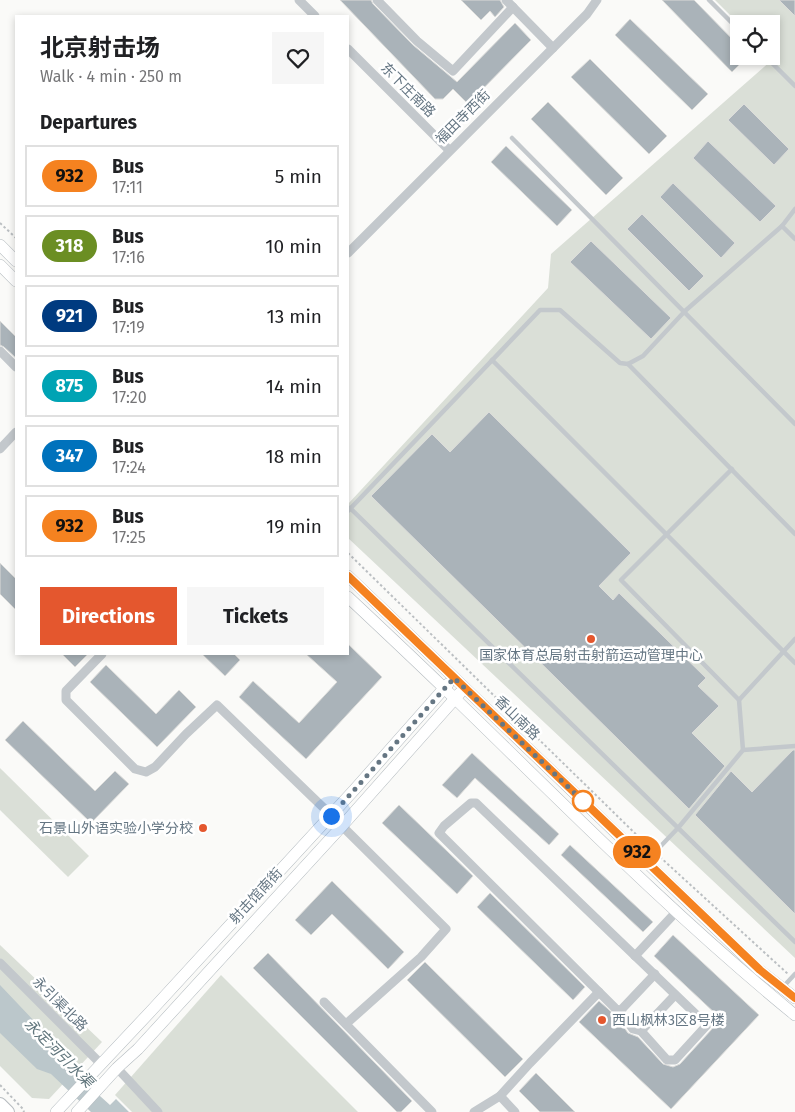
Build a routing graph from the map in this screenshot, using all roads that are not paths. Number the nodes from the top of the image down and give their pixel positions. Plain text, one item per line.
1 (299, 0) edge
2 (376, 0) edge
3 (506, 0) edge
4 (597, 0) edge
5 (709, 0) edge
6 (513, 7) junction
7 (314, 15) edge
8 (730, 21) edge
9 (553, 48) junction
10 (349, 50) edge
11 (774, 65) edge
12 (795, 86) edge
13 (512, 138) dead end
14 (449, 150) junction
15 (795, 209) edge
16 (782, 226) junction
17 (795, 239) edge
18 (0, 245) edge
19 (349, 252) edge
20 (15, 260) edge
21 (0, 265) edge
22 (15, 280) edge
23 (684, 312) junction
24 (0, 352) edge
25 (492, 360) junction
26 (628, 364) junction
27 (15, 366) edge
28 (795, 424) edge
29 (15, 433) edge
30 (0, 449) edge
31 (732, 469) junction
32 (349, 510) edge
33 (666, 534) junction
34 (795, 534) edge
35 (349, 577) edge
36 (349, 598) edge
37 (795, 639) edge
38 (783, 651) junction
39 (101, 655) edge
40 (795, 663) edge
41 (454, 678) junction
42 (444, 688) junction
43 (465, 688) junction
44 (455, 698) junction
45 (739, 700) junction
46 (795, 746) edge
47 (743, 750) junction
48 (331, 816) junction
49 (342, 826) junction
50 (678, 828) junction
51 (646, 861) junction
52 (635, 873) junction
53 (676, 912) junction
54 (795, 942) edge
55 (635, 956) junction
56 (0, 963) edge
57 (655, 974) junction
58 (793, 976) edge
59 (782, 988) junction
60 (599, 992) junction
61 (675, 995) junction
62 (795, 998) edge
63 (324, 1002) dead end
64 (620, 1011) junction
65 (795, 1015) edge
66 (346, 1024) junction
67 (641, 1031) junction
68 (101, 1064) junction
69 (117, 1068) junction
70 (500, 1096) junction
71 (0, 1104) edge
72 (8, 1112) edge
73 (56, 1112) edge
74 (77, 1112) edge
75 (158, 1112) edge
76 (432, 1112) edge
77 (474, 1112) edge
78 (516, 1112) edge

1 - 7 street
2 - 6 street
3 - 6 street
4 - 9 street, 福田寺西街
5 - 8 lane
6 - 9 street
9 - 14 street, 福田寺西街
10 - 14 street, 东下庄南路
11 - 12 lane
13 - 23 lane
14 - 19 street, 福田寺西街
15 - 16 lane
16 - 17 lane
16 - 23 lane
18 - 20 main road
21 - 22 main road
23 - 26 lane
23 - 28 lane
24 - 27 street
25 - 26 lane
25 - 32 lane
25 - 33 lane
26 - 31 lane
29 - 30 street
31 - 33 lane
31 - 34 lane
32 - 50 lane
33 - 38 lane
33 - 45 lane
35 - 41 main road, 香山南路
36 - 42 main road
37 - 38 lane
38 - 40 lane
38 - 45 lane
39 - 48 street
41 - 42 main road, 射击馆南街
41 - 43 main road, 香山南路
42 - 44 main road
42 - 48 main road, 射击馆南街
43 - 44 main road, 射击馆南街
43 - 51 main road, 香山南路
44 - 49 main road, 射击馆南街
44 - 52 main road
45 - 47 lane
46 - 47 lane
47 - 50 lane
48 - 68 main road, 射击馆南街
49 - 66 street
49 - 69 main road, 射击馆南街
50 - 51 lane
50 - 54 lane
51 - 52 lane
51 - 59 main road, 香山南路
52 - 53 main road
53 - 55 street
53 - 65 main road
55 - 57 street
55 - 60 street
56 - 68 street, 永引渠北路
57 - 61 street
57 - 64 street
58 - 59 lane
59 - 62 main road, 香山南路
60 - 64 street
60 - 70 street
61 - 67 street
61 - 67 street
63 - 66 street
64 - 67 street
66 - 76 street
68 - 73 main road, 射击馆南街
69 - 74 main road, 射击馆南街
69 - 75 street
70 - 77 street
70 - 78 street
71 - 72 main road

